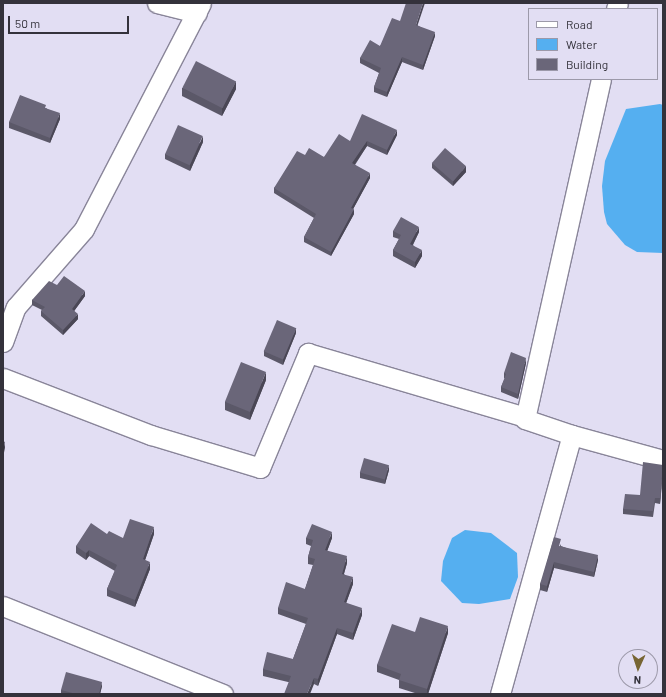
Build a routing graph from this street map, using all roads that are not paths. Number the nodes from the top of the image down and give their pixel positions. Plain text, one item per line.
1 (157, 3) edge
2 (199, 8) edge
3 (601, 80) edge
4 (3, 342) edge
5 (3, 378) edge
6 (526, 417) junction
7 (572, 435) junction
8 (663, 460) edge
9 (3, 606) edge
10 (223, 694) edge
11 (500, 694) edge

1 - 2 street
2 - 4 street
3 - 6 street
5 - 6 street
6 - 7 street
7 - 8 street
7 - 11 street
9 - 10 street

